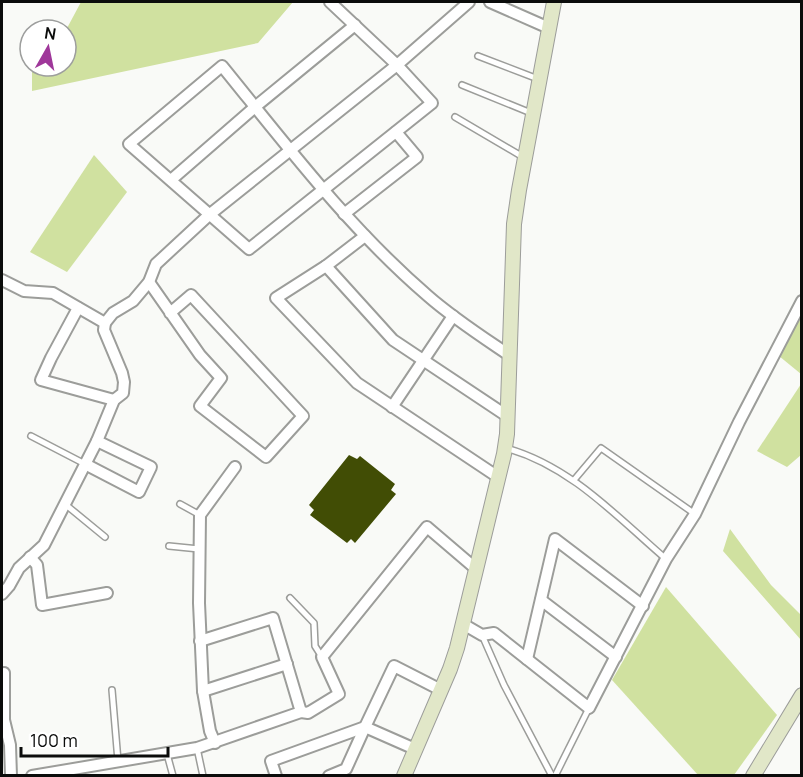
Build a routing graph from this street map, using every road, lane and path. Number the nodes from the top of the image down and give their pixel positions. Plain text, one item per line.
1 (330, 2) edge
2 (469, 2) edge
3 (490, 2) edge
4 (554, 2) edge
5 (356, 26) junction
6 (549, 28) junction
7 (478, 56) dead end
8 (397, 64) junction
9 (539, 80) junction
10 (462, 85) dead end
11 (255, 107) junction
12 (532, 114) junction
13 (455, 117) dead end
14 (396, 132) junction
15 (290, 150) junction
16 (525, 157) junction
17 (171, 180) junction
18 (323, 192) junction
19 (344, 214) junction
20 (209, 215) junction
21 (365, 236) junction
22 (326, 266) junction
23 (2, 280) edge
24 (149, 282) junction
25 (801, 301) edge
26 (78, 308) junction
27 (170, 313) junction
28 (453, 316) junction
29 (105, 323) junction
30 (509, 355) junction
31 (423, 360) junction
32 (114, 400) junction
33 (393, 407) junction
34 (507, 416) junction
35 (31, 436) dead end
36 (97, 441) junction
37 (505, 448) junction
38 (85, 464) junction
39 (235, 467) dead end
40 (498, 477) junction
41 (574, 480) junction
42 (64, 503) junction
43 (180, 504) dead end
44 (694, 514) junction
45 (200, 515) junction
46 (105, 537) dead end
47 (169, 546) dead end
48 (199, 549) junction
49 (30, 557) junction
50 (666, 559) junction
51 (475, 568) junction
52 (107, 593) dead end
53 (2, 594) edge
54 (290, 597) dead end
55 (541, 600) junction
56 (643, 606) junction
57 (463, 624) junction
58 (482, 635) junction
59 (200, 641) junction
60 (322, 657) junction
61 (616, 657) junction
62 (527, 659) junction
63 (287, 664) junction
64 (2, 674) edge
65 (112, 690) dead end
66 (441, 690) junction
67 (203, 691) junction
68 (801, 695) edge
69 (590, 708) junction
70 (301, 712) junction
71 (366, 727) junction
72 (215, 743) junction
73 (197, 748) junction
74 (416, 749) junction
75 (167, 753) junction
76 (118, 761) junction
77 (11, 776) edge
78 (32, 776) edge
79 (173, 776) edge
80 (203, 776) edge
81 (276, 776) edge
82 (329, 776) edge
83 (404, 776) edge
84 (554, 776) edge
85 (753, 776) edge

1 - 5 street
2 - 8 street
3 - 6 street
4 - 6 street
5 - 8 street
5 - 11 street
6 - 9 street
7 - 9 lane
8 - 14 street
8 - 15 street
9 - 12 street
10 - 12 lane
11 - 15 street
11 - 17 street
11 - 17 street
12 - 16 street
13 - 16 lane
14 - 18 street
14 - 19 street
15 - 18 street
15 - 20 street
16 - 30 street
17 - 20 street
18 - 19 street
18 - 20 street
19 - 21 street
20 - 24 street
21 - 22 street
21 - 28 street
22 - 31 street
22 - 33 street
23 - 26 street
24 - 27 street
24 - 29 street
25 - 44 street
26 - 29 street
26 - 32 street
27 - 27 street
28 - 30 street
28 - 31 street
29 - 32 street
30 - 34 street
31 - 33 street
31 - 34 street
32 - 36 street
33 - 40 street
34 - 37 street
35 - 38 lane
36 - 38 street
36 - 38 street
37 - 40 street
37 - 41 lane
38 - 42 street
39 - 45 street
40 - 51 street
41 - 44 lane
41 - 50 lane
42 - 46 lane
42 - 49 street
43 - 45 lane
44 - 50 street
45 - 48 street
47 - 48 lane
48 - 59 street
49 - 52 street
49 - 53 street
50 - 56 street
51 - 57 street
51 - 60 street
54 - 60 lane
55 - 56 street
55 - 61 street
55 - 62 street
56 - 61 street
57 - 58 street
57 - 66 street
58 - 62 street
58 - 84 lane
59 - 63 street
59 - 67 street
60 - 70 street
61 - 69 street
62 - 69 street
63 - 67 street
63 - 70 street
64 - 77 street
65 - 76 lane
66 - 71 street
66 - 74 street
67 - 72 street
68 - 85 street
69 - 84 lane
70 - 72 street
71 - 74 street
71 - 81 street
71 - 82 street
72 - 73 street
73 - 75 street
73 - 80 lane
74 - 83 street
75 - 76 street
75 - 79 lane
76 - 78 street

